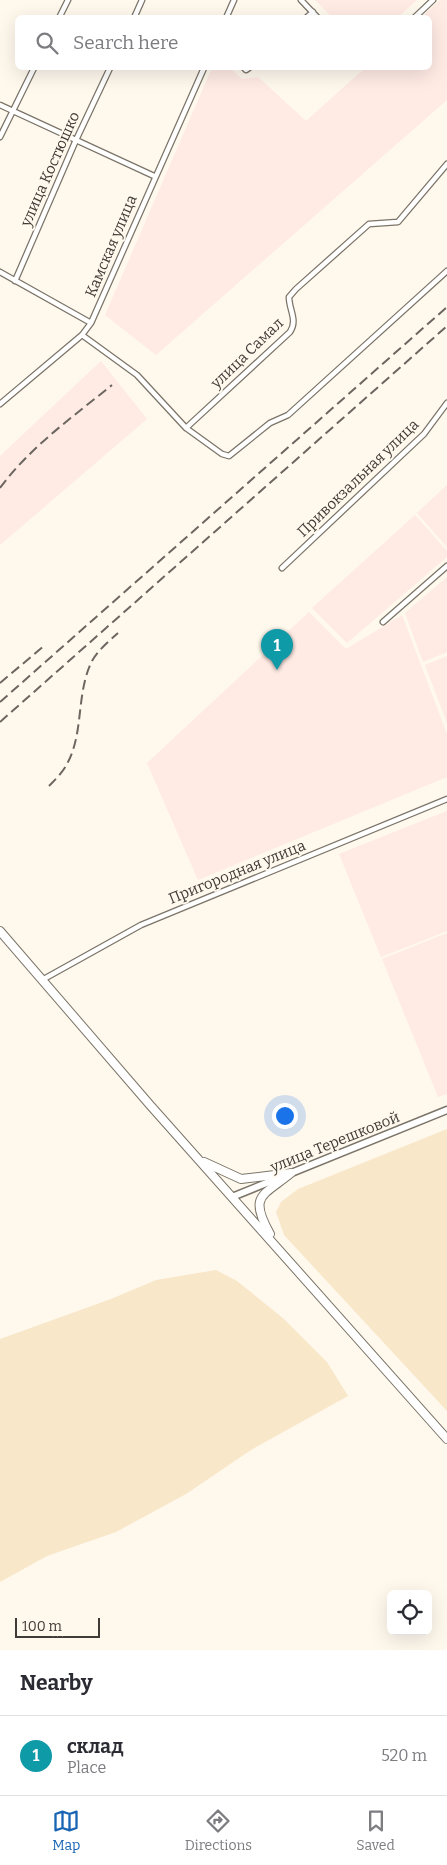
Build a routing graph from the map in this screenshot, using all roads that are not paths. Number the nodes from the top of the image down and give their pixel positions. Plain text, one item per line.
1 (68, 0) edge
2 (142, 0) edge
3 (234, 0) edge
4 (300, 0) edge
5 (433, 0) edge
6 (312, 12) junction
7 (60, 15) edge
8 (135, 15) edge
9 (227, 15) edge
10 (309, 15) edge
11 (315, 15) edge
12 (417, 15) edge
13 (33, 70) edge
14 (109, 70) edge
15 (203, 70) edge
16 (0, 105) edge
17 (13, 111) junction
18 (0, 137) edge
19 (76, 140) junction
20 (447, 164) edge
21 (154, 176) junction
22 (447, 270) edge
23 (0, 272) edge
24 (15, 281) junction
25 (91, 323) junction
26 (82, 335) junction
27 (447, 403) edge
28 (0, 404) edge
29 (186, 428) junction
30 (447, 566) edge
31 (282, 568) dead end
32 (383, 622) dead end
33 (447, 799) edge
34 (0, 931) edge
35 (42, 980) junction
36 (447, 1110) edge
37 (199, 1160) junction
38 (290, 1173) junction
39 (232, 1197) junction
40 (275, 1244) junction
41 (447, 1439) edge

1 - 7 street
2 - 8 street
3 - 9 street
4 - 6 street
5 - 12 street
6 - 10 street
6 - 11 street
13 - 17 street
14 - 19 street, улица Костюшко
15 - 21 street, Камская улица
16 - 17 street
17 - 18 street
17 - 19 street
19 - 21 street
19 - 24 street, улица Костюшко
20 - 29 street, улица Самал
21 - 25 street, Камская улица
22 - 29 street
23 - 24 street
24 - 25 street
25 - 26 street, Камская улица
26 - 28 street, Камская улица
26 - 29 street
27 - 31 street, Привокзальная улица
30 - 32 street
33 - 35 street, Пригородная улица
34 - 35 main road
35 - 37 main road
36 - 38 main road, улица Терешковой
37 - 38 main road
37 - 39 main road
38 - 39 main road, улица Терешковой
38 - 40 main road
39 - 40 main road
40 - 41 main road

